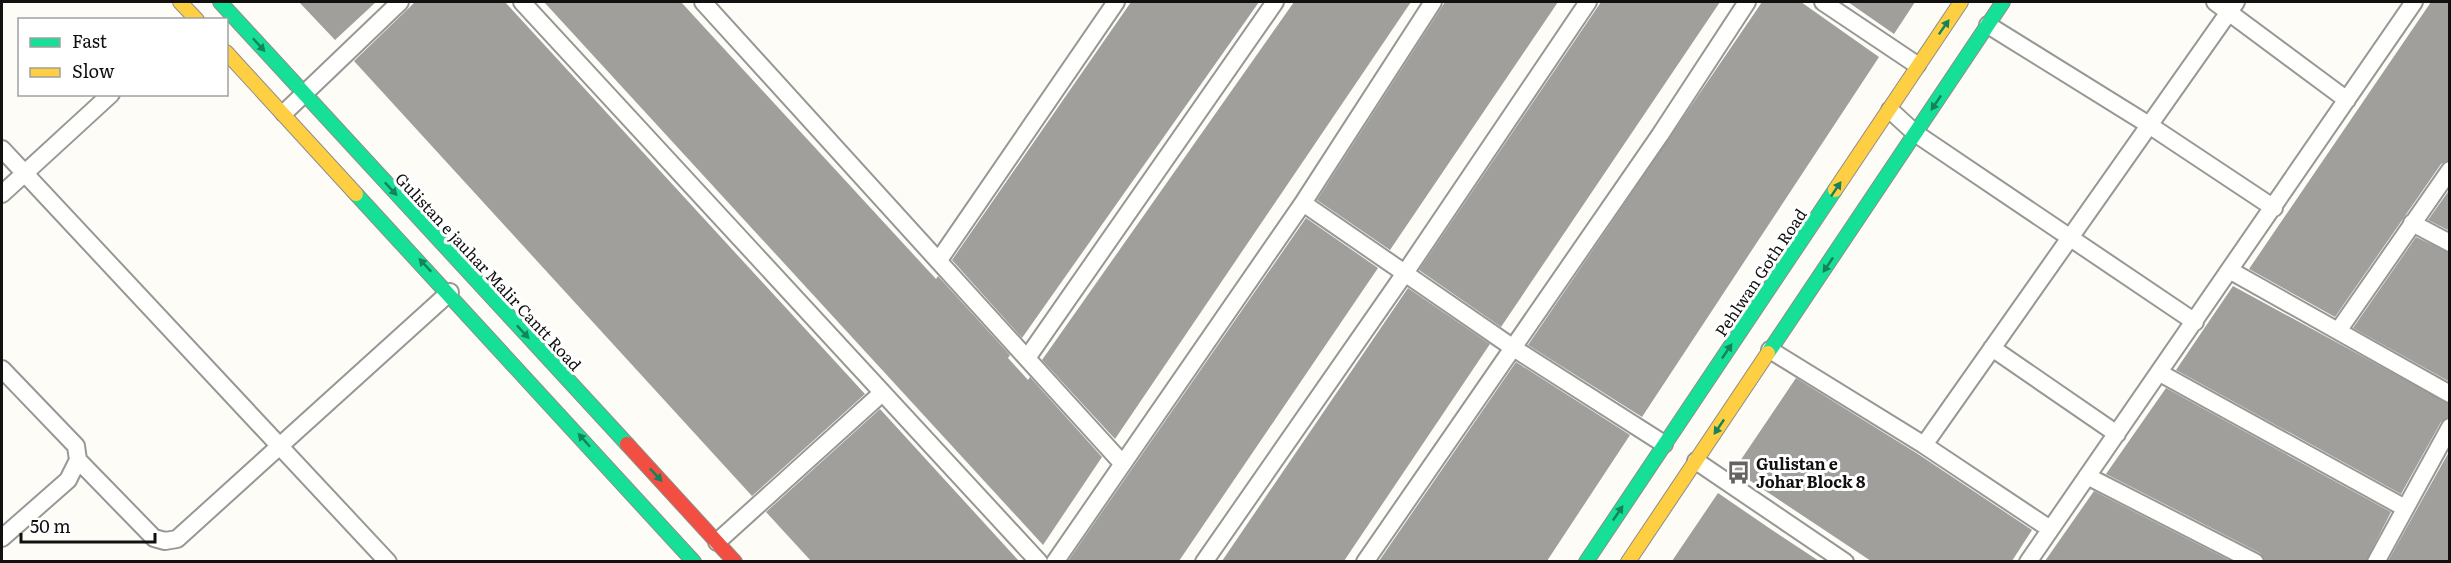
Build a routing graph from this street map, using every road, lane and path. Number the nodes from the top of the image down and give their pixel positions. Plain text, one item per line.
1 (180, 2) edge
2 (220, 2) edge
3 (400, 2) edge
4 (522, 2) edge
5 (703, 2) edge
6 (1116, 2) edge
7 (1275, 2) edge
8 (1433, 2) edge
9 (1588, 2) edge
10 (1747, 2) edge
11 (1823, 2) edge
12 (1961, 2) edge
13 (2003, 2) edge
14 (2414, 2) edge
15 (2227, 4) edge
16 (194, 18) edge
17 (1988, 25) junction
18 (228, 54) edge
19 (1917, 65) junction
20 (303, 93) junction
21 (109, 96) edge
22 (2347, 100) junction
23 (1890, 110) junction
24 (284, 113) junction
25 (2149, 124) junction
26 (1916, 133) junction
27 (2, 149) edge
28 (2450, 170) edge
29 (23, 173) junction
30 (2, 194) edge
31 (1303, 203) junction
32 (2274, 208) junction
33 (2412, 223) junction
34 (2070, 237) junction
35 (2450, 243) edge
36 (939, 260) junction
37 (2230, 271) junction
38 (1405, 273) junction
39 (450, 292) junction
40 (2195, 322) junction
41 (2338, 332) junction
42 (1512, 347) junction
43 (1992, 348) junction
44 (1770, 350) junction
45 (1027, 358) junction
46 (2, 369) edge
47 (2160, 373) junction
48 (882, 393) junction
49 (2450, 394) edge
50 (2450, 427) edge
51 (2117, 434) junction
52 (1664, 444) junction
53 (1924, 445) junction
54 (282, 446) junction
55 (78, 460) junction
56 (1696, 461) junction
57 (1122, 463) junction
58 (2087, 476) junction
59 (2405, 508) junction
60 (2050, 529) junction
61 (2, 538) edge
62 (717, 542) junction
63 (1841, 560) edge
64 (388, 561) edge
65 (694, 561) edge
66 (735, 561) edge
67 (1039, 561) edge
68 (1054, 561) edge
69 (1204, 561) edge
70 (1365, 561) edge
71 (1586, 561) edge
72 (1628, 561) edge
73 (2028, 561) edge
74 (2255, 561) edge
75 (2376, 561) edge

1 - 16 main road
2 -> 20 main road, Gulistan e jauhar Malir Cantt Road
3 - 20 street
4 - 48 street
5 - 36 street
6 - 36 street
7 - 45 street
8 - 31 street
9 - 38 street
10 - 42 street
11 - 19 street
19 -> 12 main road, Pehlwan Goth Road
13 - 17 main road
14 - 22 street
15 - 22 street
15 - 25 street
17 - 25 street
17 -> 26 main road
18 - 24 main road
19 - 23 main road, Pehlwan Goth Road
20 - 24 street
20 -> 62 main road, Gulistan e jauhar Malir Cantt Road
21 - 29 street
22 - 32 street
23 - 26 street
52 -> 23 main road, Pehlwan Goth Road
39 -> 24 main road
25 - 32 street
25 - 34 street
26 - 34 street
26 -> 44 main road
27 - 29 street
28 - 33 street
29 - 30 street
29 - 54 street
31 - 38 street
31 - 57 street
32 - 37 street
33 - 35 street
33 - 41 street
34 - 40 street
34 - 43 street
36 - 45 street
37 - 40 street
37 - 41 street
38 - 42 street
38 - 69 street
39 - 54 street
65 -> 39 main road
40 - 47 street
41 - 49 street
42 - 52 street
42 - 70 street
43 - 51 street
43 - 53 street
44 - 53 street
44 -> 56 main road
45 - 57 street
46 - 55 street
47 - 51 street
47 - 59 street
48 - 62 street
48 - 67 street
50 - 59 street
51 - 58 street
71 -> 52 main road, Pehlwan Goth Road
53 - 60 street
54 - 55 street
54 - 64 street
55 - 61 street
56 - 63 street
56 - 72 main road
57 - 68 street
58 - 60 street
58 - 74 street
59 - 75 street
60 - 73 street
62 - 66 main road, Gulistan e jauhar Malir Cantt Road

